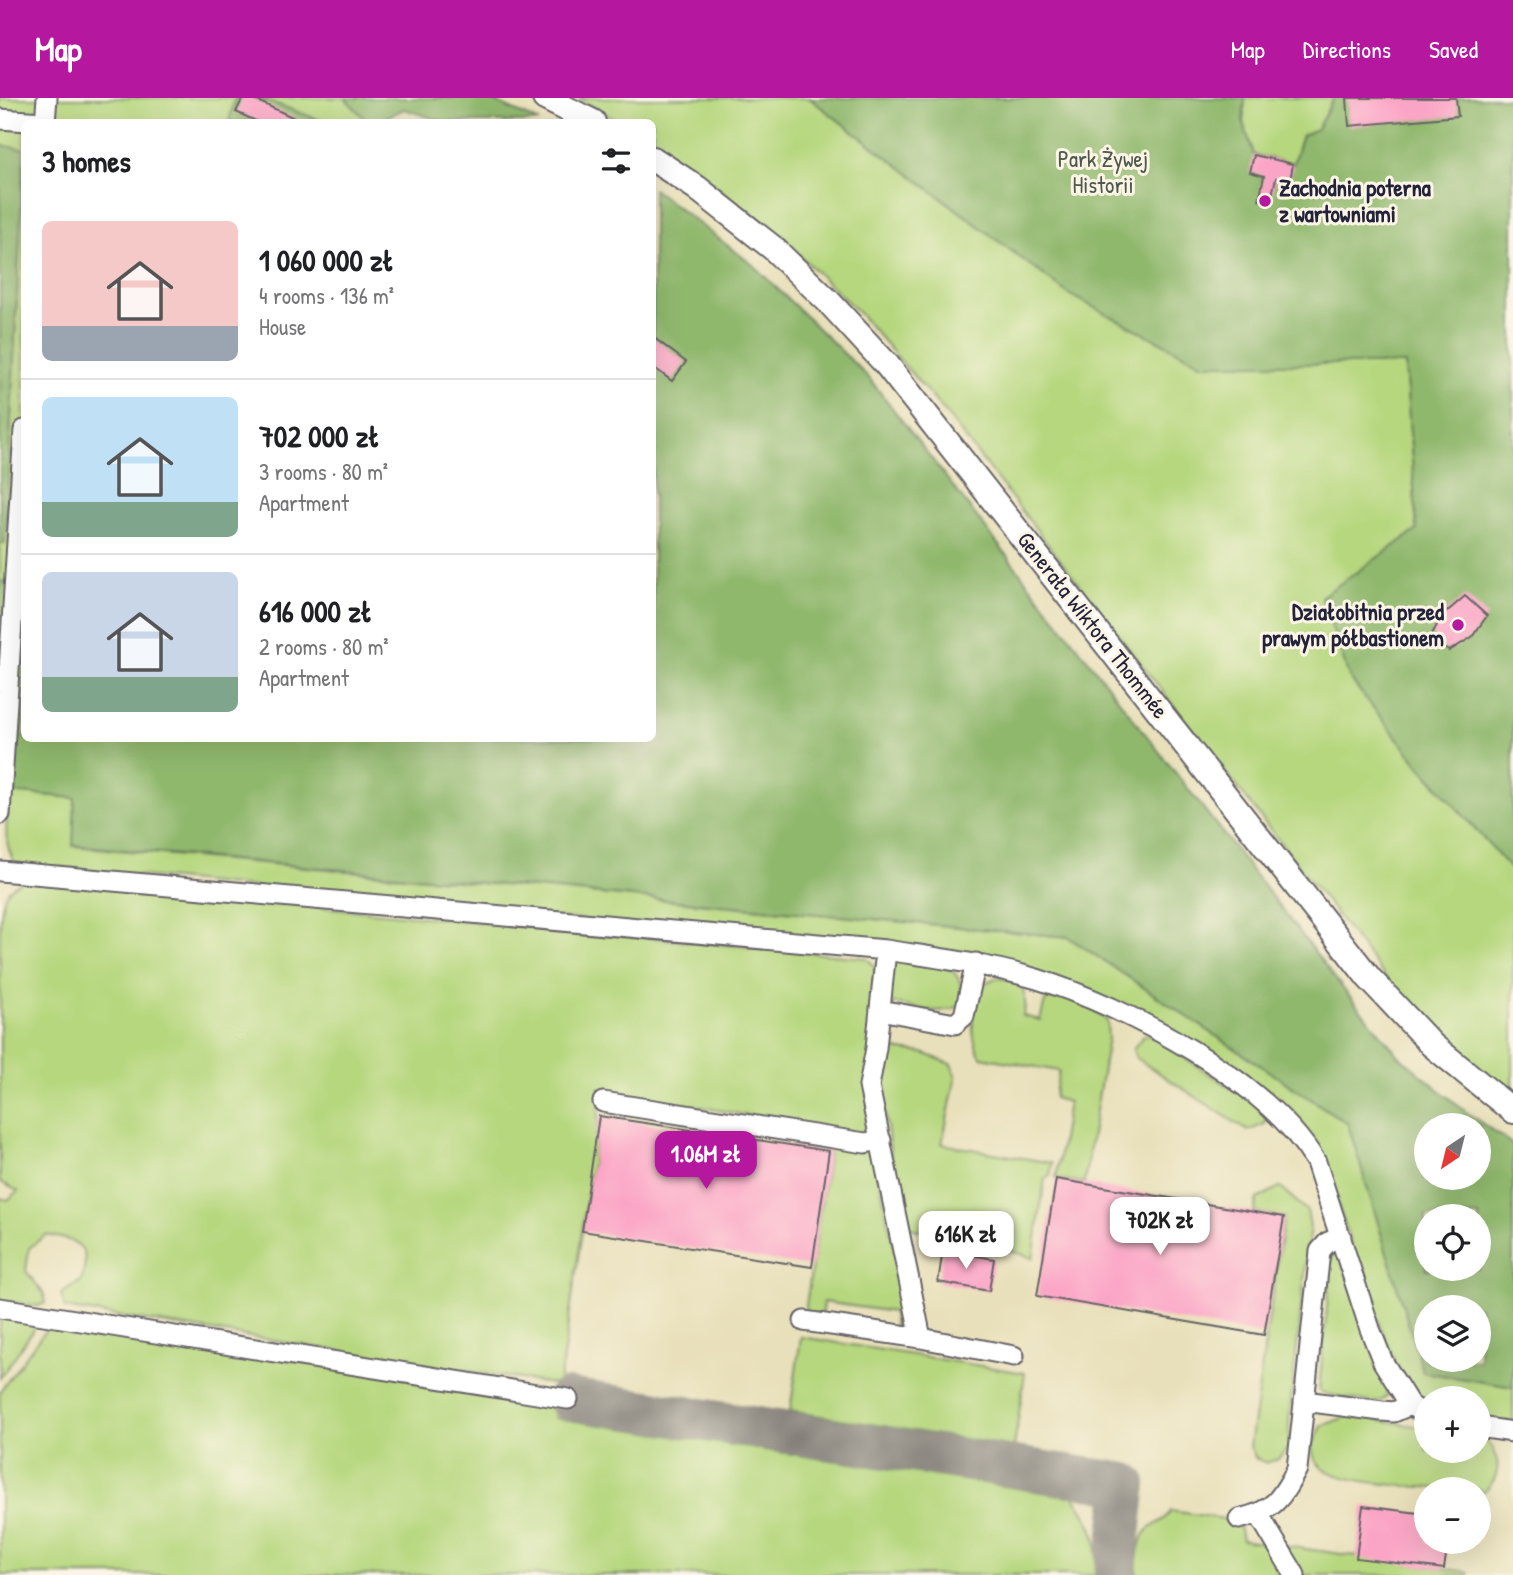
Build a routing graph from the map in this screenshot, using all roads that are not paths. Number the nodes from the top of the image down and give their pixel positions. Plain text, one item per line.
1 (47, 98) edge
2 (545, 98) edge
3 (0, 119) edge
4 (44, 119) edge
5 (587, 119) edge
6 (21, 120) edge
7 (656, 161) edge
8 (21, 478) edge
9 (0, 814) edge
10 (0, 871) edge
11 (886, 950) junction
12 (976, 963) junction
13 (880, 1010) junction
14 (603, 1102) dead end
15 (1513, 1111) edge
16 (881, 1140) junction
17 (1341, 1237) junction
18 (0, 1308) edge
19 (804, 1321) dead end
20 (921, 1338) junction
21 (1014, 1356) dead end
22 (568, 1399) dead end
23 (1304, 1401) junction
24 (1414, 1405) edge
25 (1414, 1410) edge
26 (1491, 1429) edge
27 (1513, 1432) edge
28 (1259, 1515) junction
29 (1239, 1519) dead end
30 (1295, 1575) edge

1 - 4 lane
2 - 5 main road
3 - 6 lane
7 - 15 main road, Generała Wiktora Thommée
8 - 9 lane
10 - 11 lane
11 - 12 lane
11 - 13 lane
12 - 13 lane
12 - 17 lane
13 - 16 lane
14 - 16 lane
16 - 20 lane
17 - 23 lane
17 - 24 lane
18 - 22 lane
19 - 20 lane
20 - 21 lane
23 - 25 lane
23 - 28 lane
26 - 27 lane
28 - 29 lane
28 - 30 lane

